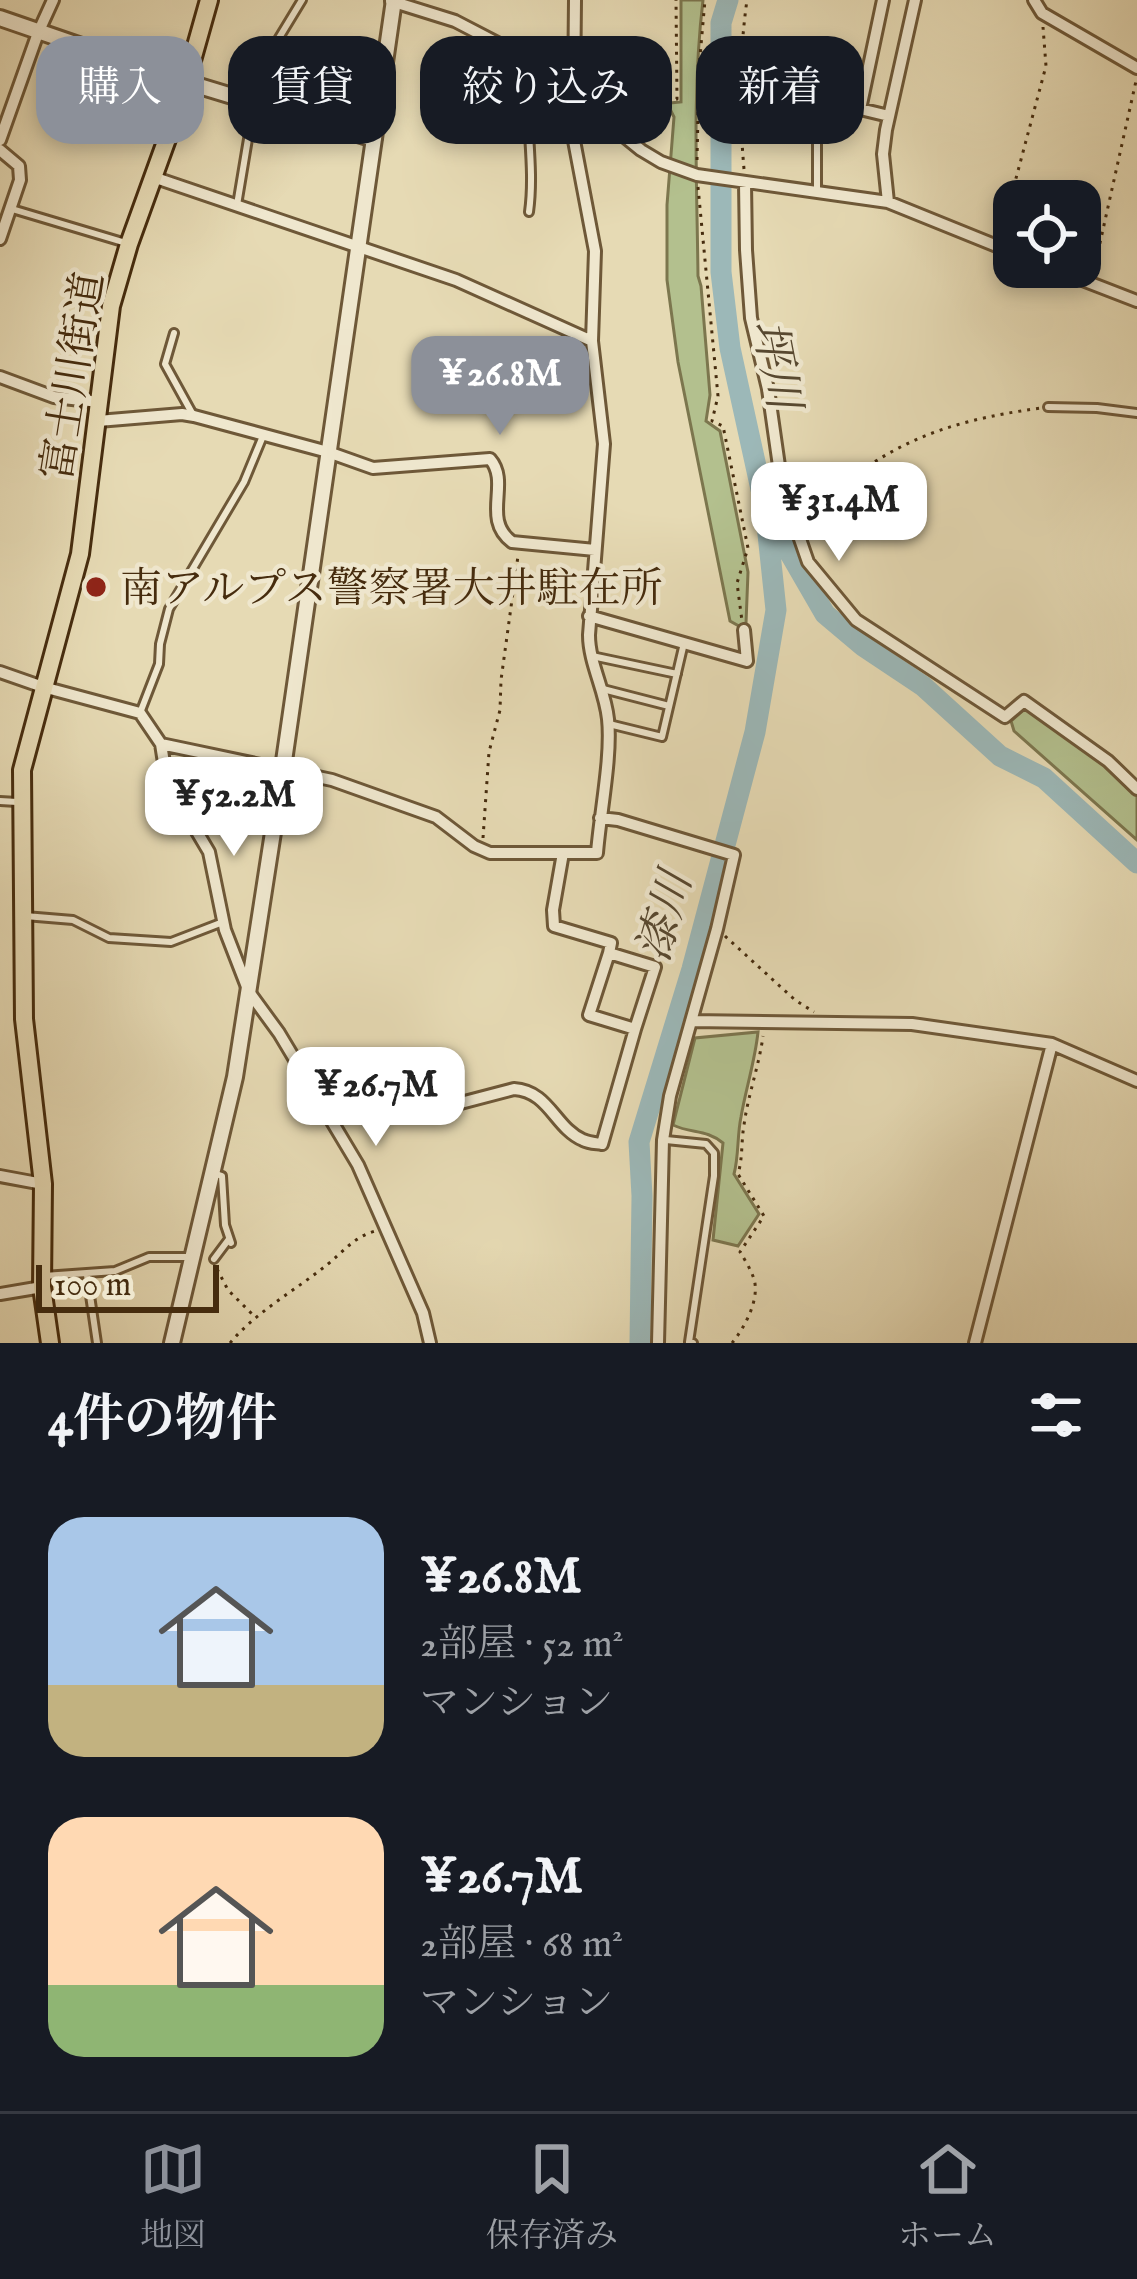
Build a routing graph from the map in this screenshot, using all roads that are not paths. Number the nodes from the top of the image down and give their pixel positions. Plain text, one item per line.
1 (53, 0) edge
2 (209, 0) edge
3 (302, 0) edge
4 (575, 0) edge
5 (883, 0) edge
6 (915, 0) edge
7 (1034, 0) edge
8 (392, 1) edge
9 (423, 5) edge
10 (0, 18) edge
11 (38, 33) junction
12 (47, 36) edge
13 (199, 36) edge
14 (281, 36) edge
15 (387, 36) edge
16 (484, 36) edge
17 (573, 36) edge
18 (1137, 68) edge
19 (866, 86) junction
20 (889, 116) junction
21 (0, 140) edge
22 (164, 144) edge
23 (247, 144) edge
24 (373, 144) edge
25 (530, 144) edge
26 (579, 144) edge
27 (637, 144) edge
28 (0, 150) edge
29 (153, 177) junction
30 (745, 183) junction
31 (817, 191) junction
32 (888, 202) junction
33 (237, 205) junction
34 (11, 208) junction
35 (530, 212) dead end
36 (0, 239) edge
37 (130, 244) junction
38 (993, 245) edge
39 (359, 246) junction
40 (1101, 288) edge
41 (1137, 301) edge
42 (174, 334) dead end
43 (592, 341) junction
44 (0, 377) edge
45 (1048, 407) road end
46 (99, 411) junction
47 (1137, 413) edge
48 (194, 416) junction
49 (263, 436) junction
50 (328, 452) junction
51 (596, 550) junction
52 (590, 616) junction
53 (744, 630) road end
54 (684, 643) junction
55 (592, 656) junction
56 (0, 672) edge
57 (677, 674) junction
58 (44, 687) junction
59 (603, 689) junction
60 (669, 706) junction
61 (140, 713) junction
62 (609, 724) junction
63 (161, 744) junction
64 (283, 768) junction
65 (1137, 789) edge
66 (0, 801) edge
67 (21, 802) junction
68 (600, 818) junction
69 (563, 854) junction
70 (22, 916) junction
71 (224, 922) junction
72 (609, 952) junction
73 (248, 992) junction
74 (691, 1021) junction
75 (635, 1029) junction
76 (1052, 1044) junction
77 (1137, 1082) edge
78 (330, 1118) junction
79 (662, 1140) junction
80 (212, 1173) junction
81 (0, 1176) edge
82 (43, 1184) junction
83 (192, 1257) junction
84 (214, 1259) road end
85 (87, 1275) junction
86 (43, 1282) junction
87 (0, 1294) edge
88 (50, 1343) edge
89 (98, 1343) edge
90 (172, 1343) edge
91 (430, 1343) edge
92 (658, 1343) edge
93 (693, 1343) edge
94 (975, 1343) edge

1 - 11 street
2 - 13 main road, 富士川街道
3 - 14 lane
4 - 17 street
5 - 19 street
6 - 20 street
7 - 18 street
8 - 9 street
8 - 15 street
9 - 16 street
10 - 11 street
11 - 12 street
11 - 21 street
19 - 20 street
19 - 31 lane
20 - 32 street
22 - 29 main road, 富士川街道
23 - 33 lane
24 - 39 street
25 - 35 lane
26 - 43 street
27 - 30 street
28 - 34 street
29 - 33 street
29 - 37 main road, 富士川街道
30 - 31 street
30 - 65 street
31 - 32 street
32 - 38 street
33 - 39 street
34 - 36 street
34 - 37 lane
37 - 46 main road, 富士川街道
39 - 43 street
39 - 50 street
40 - 41 street
42 - 48 lane
43 - 51 street
44 - 46 street
45 - 47 lane
46 - 48 street
46 - 58 main road, 富士川街道
48 - 49 street
49 - 50 street
49 - 61 lane
50 - 51 street
50 - 64 street
51 - 52 street
52 - 54 street
52 - 55 street
53 - 54 street
54 - 57 lane
55 - 57 lane
55 - 59 street
56 - 58 street
57 - 60 lane
58 - 61 street
58 - 67 main road, 富士川街道
59 - 60 lane
59 - 62 street
60 - 62 lane
61 - 63 street
62 - 68 street
63 - 64 street
63 - 71 street
64 - 69 street
64 - 73 street
66 - 67 lane
67 - 70 main road, 富士川街道
68 - 69 street
68 - 74 street
69 - 72 street
70 - 71 lane
70 - 82 main road, 富士川街道
71 - 73 street
72 - 75 street
72 - 75 street
73 - 78 street
73 - 80 street
74 - 76 street
74 - 79 street
75 - 78 street
76 - 77 street
76 - 94 street
78 - 91 street
79 - 92 street
79 - 93 lane
80 - 83 street
80 - 84 lane
81 - 82 street
82 - 86 main road, 富士川街道
83 - 85 lane
83 - 90 street
85 - 86 lane
85 - 89 lane
86 - 87 street
86 - 88 main road, 富士川街道

